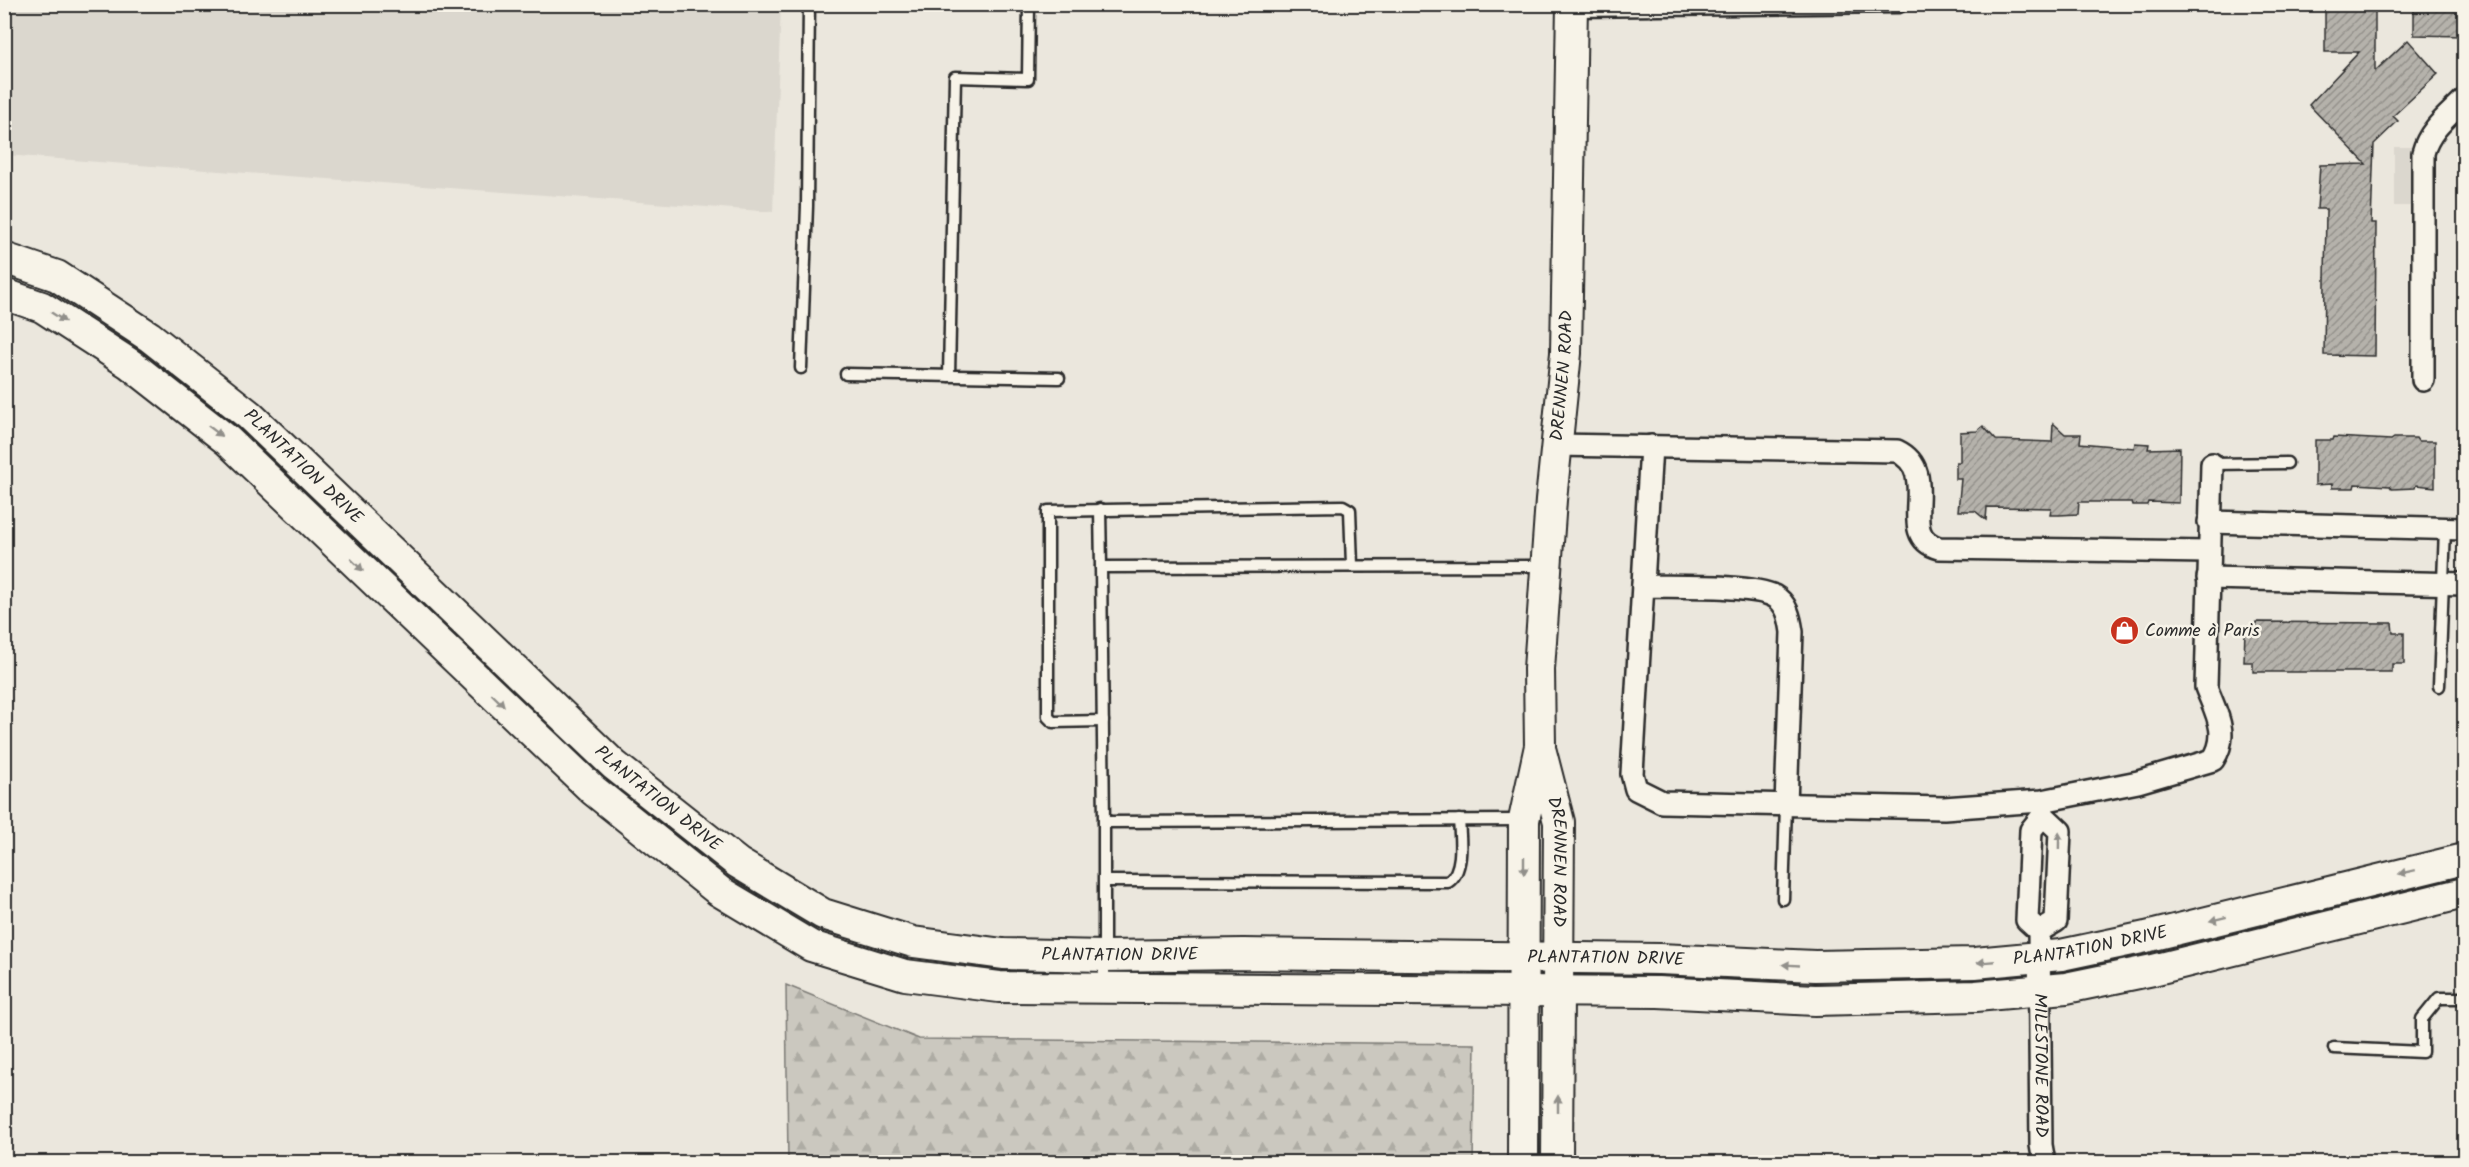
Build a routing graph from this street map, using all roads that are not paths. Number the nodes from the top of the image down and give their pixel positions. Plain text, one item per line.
1 (809, 4) edge
2 (1029, 4) edge
3 (1904, 4) edge
4 (1572, 8) edge
5 (2464, 100) edge
6 (4, 258) edge
7 (4, 294) edge
8 (801, 368) dead end
9 (846, 374) dead end
10 (949, 376) junction
11 (1059, 378) dead end
12 (2422, 380) dead end
13 (1557, 445) junction
14 (1651, 446) junction
15 (2287, 463) dead end
16 (2212, 464) joint
17 (1100, 509) junction
18 (2209, 522) junction
19 (2455, 529) edge
20 (2208, 552) junction
21 (1352, 565) junction
22 (1546, 566) junction
23 (1101, 567) junction
24 (2208, 578) junction
25 (2454, 584) edge
26 (1643, 586) junction
27 (2439, 686) dead end
28 (1103, 721) junction
29 (1540, 746) junction
30 (1786, 806) junction
31 (2042, 808) junction
32 (1459, 820) junction
33 (1524, 820) junction
34 (1104, 822) junction
35 (2464, 859) edge
36 (2029, 872) junction
37 (2058, 873) junction
38 (1105, 881) junction
39 (2464, 893) edge
40 (1783, 899) dead end
41 (802, 902) junction
42 (789, 933) junction
43 (2038, 944) junction
44 (1105, 956) junction
45 (1524, 957) junction
46 (1558, 958) junction
47 (1104, 987) junction
48 (2041, 990) junction
49 (1524, 991) junction
50 (1558, 991) junction
51 (2464, 998) edge
52 (2334, 1048) dead end
53 (1523, 1162) edge
54 (1557, 1162) edge
55 (2044, 1162) edge

1 - 8 lane
2 - 10 lane
3 - 4 lane
4 - 13 street, DRENNEN ROAD
5 - 12 street
6 - 41 street, PLANTATION DRIVE
7 -> 42 street, PLANTATION DRIVE
9 - 10 lane
10 - 11 lane
13 - 14 street
13 - 22 street, DRENNEN ROAD
14 - 20 street
14 - 26 street
15 - 16 lane
16 - 18 street
17 - 21 lane
17 - 23 lane
17 - 28 lane
18 - 19 street
18 - 20 street
19 - 25 lane
20 - 24 street
21 - 22 lane
21 - 23 lane
22 - 29 street, DRENNEN ROAD
23 - 28 lane
24 - 25 street
24 - 31 street
25 - 27 lane
26 - 30 street
26 - 30 street
28 - 34 lane
29 - 33 street, DRENNEN ROAD
29 - 46 street, DRENNEN ROAD
30 - 31 street
30 - 40 lane
31 - 36 street, MILESTONE ROAD
37 -> 31 street
32 - 33 lane
32 - 34 lane
32 - 38 lane
33 -> 45 street, DRENNEN ROAD
34 - 38 lane
35 -> 43 street, PLANTATION DRIVE
36 - 37 street
36 - 43 street, MILESTONE ROAD
37 - 43 street
38 - 44 lane
39 - 48 street, PLANTATION DRIVE
41 - 42 street
41 - 44 street, PLANTATION DRIVE
42 - 47 street, PLANTATION DRIVE
43 -> 46 street, PLANTATION DRIVE
43 - 48 street, MILESTONE ROAD
44 - 45 street, PLANTATION DRIVE
44 - 47 lane
45 - 46 street, PLANTATION DRIVE
45 - 49 street, DRENNEN ROAD
46 - 50 street, DRENNEN ROAD
47 - 49 street, PLANTATION DRIVE
48 - 50 street, PLANTATION DRIVE
48 - 55 street, MILESTONE ROAD
49 - 50 street, PLANTATION DRIVE
49 - 53 street, DRENNEN ROAD
54 -> 50 street, DRENNEN ROAD
51 - 52 lane

